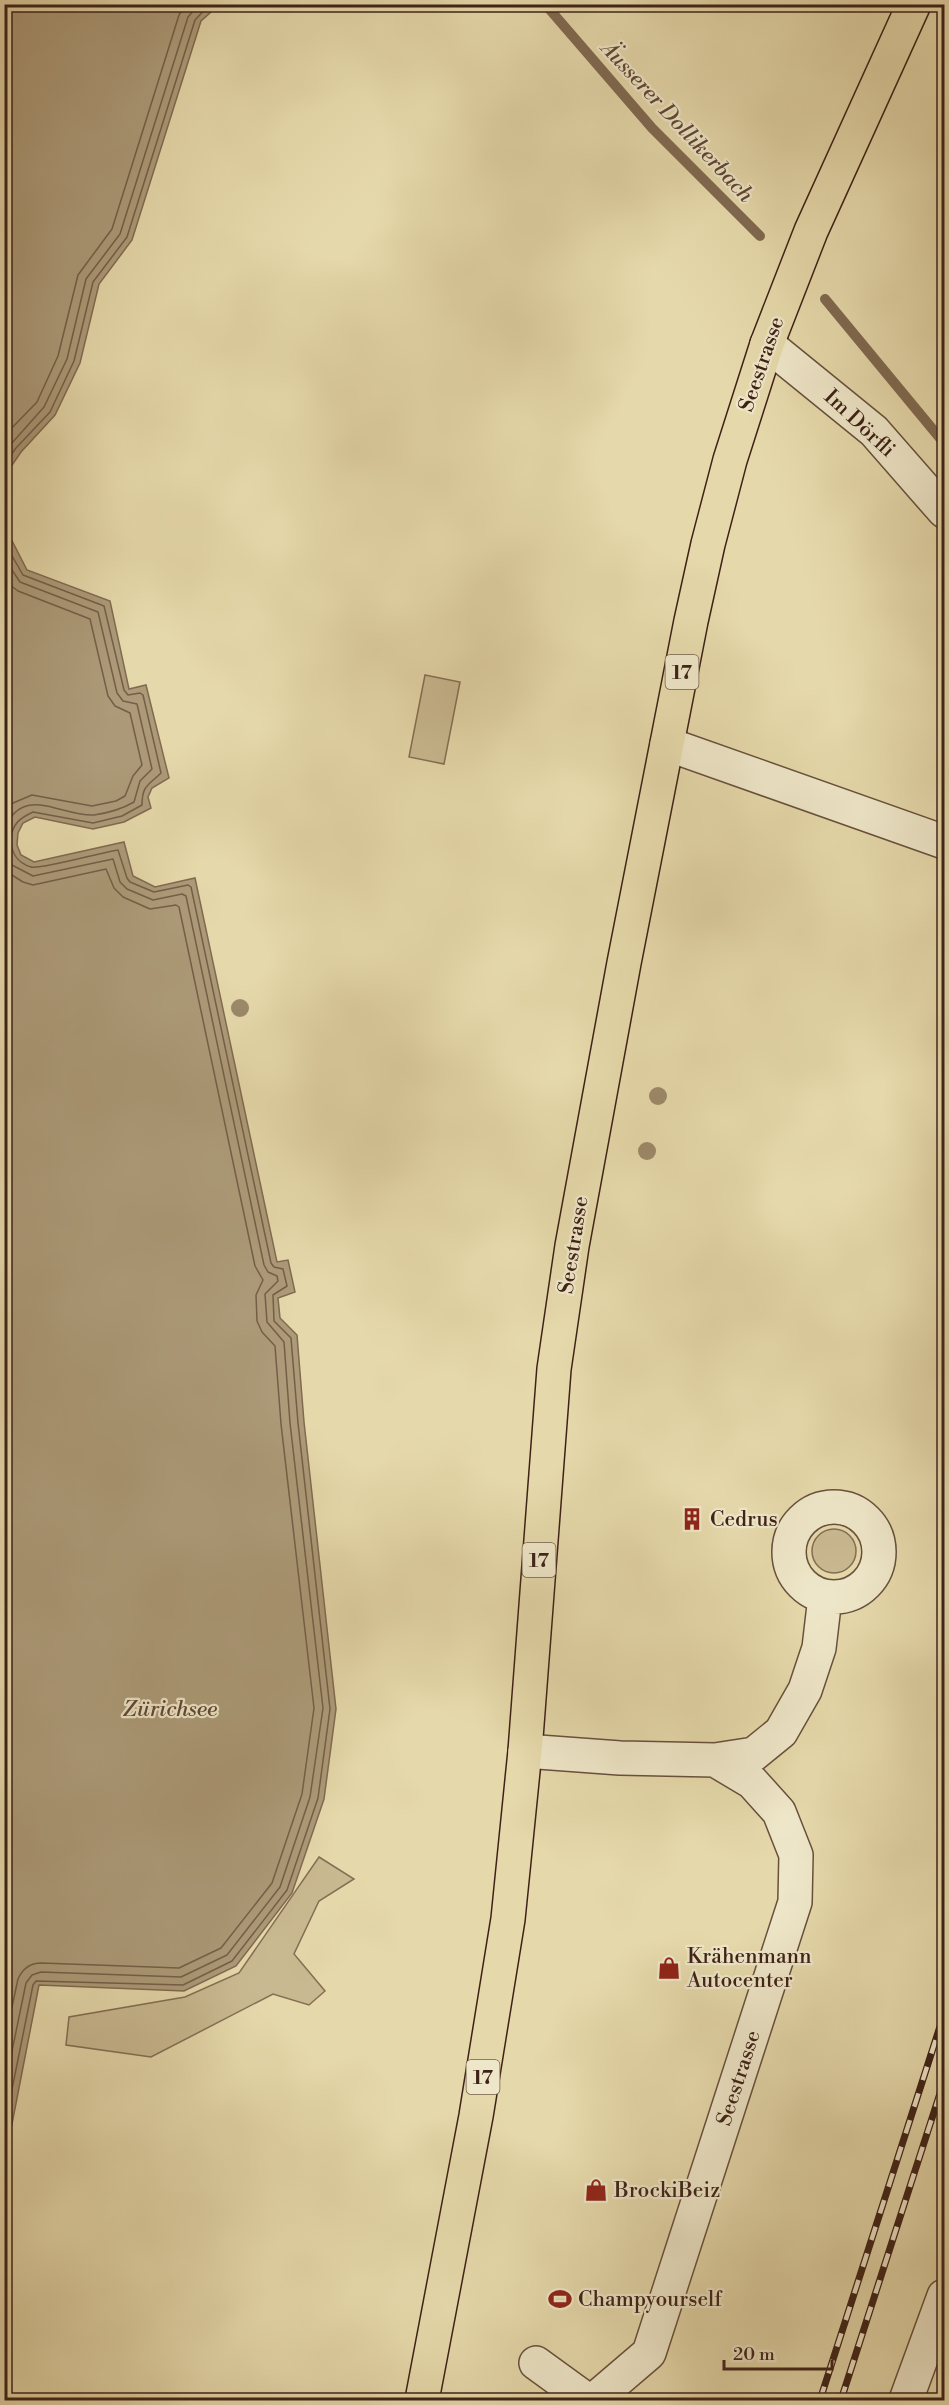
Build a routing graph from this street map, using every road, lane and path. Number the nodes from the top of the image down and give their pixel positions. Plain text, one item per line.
1 (914, 4) edge
2 (767, 344) junction
3 (945, 511) edge
4 (667, 744) junction
5 (945, 842) edge
6 (825, 1597) dead end
7 (525, 1751) junction
8 (715, 1760) junction
9 (945, 2296) edge
10 (536, 2363) dead end
11 (422, 2400) edge
12 (587, 2400) edge
13 (594, 2400) edge
14 (906, 2400) edge

1 - 2 main road, Seestrasse / 17
2 - 3 street, Im Dörfli
2 - 4 main road, Seestrasse / 17
4 - 5 street
4 - 7 main road, Seestrasse / 17
6 - 8 street, Seestrasse
7 - 8 street, Seestrasse
7 - 11 main road, Seestrasse / 17
8 - 13 street, Seestrasse
9 - 14 street
10 - 12 street

